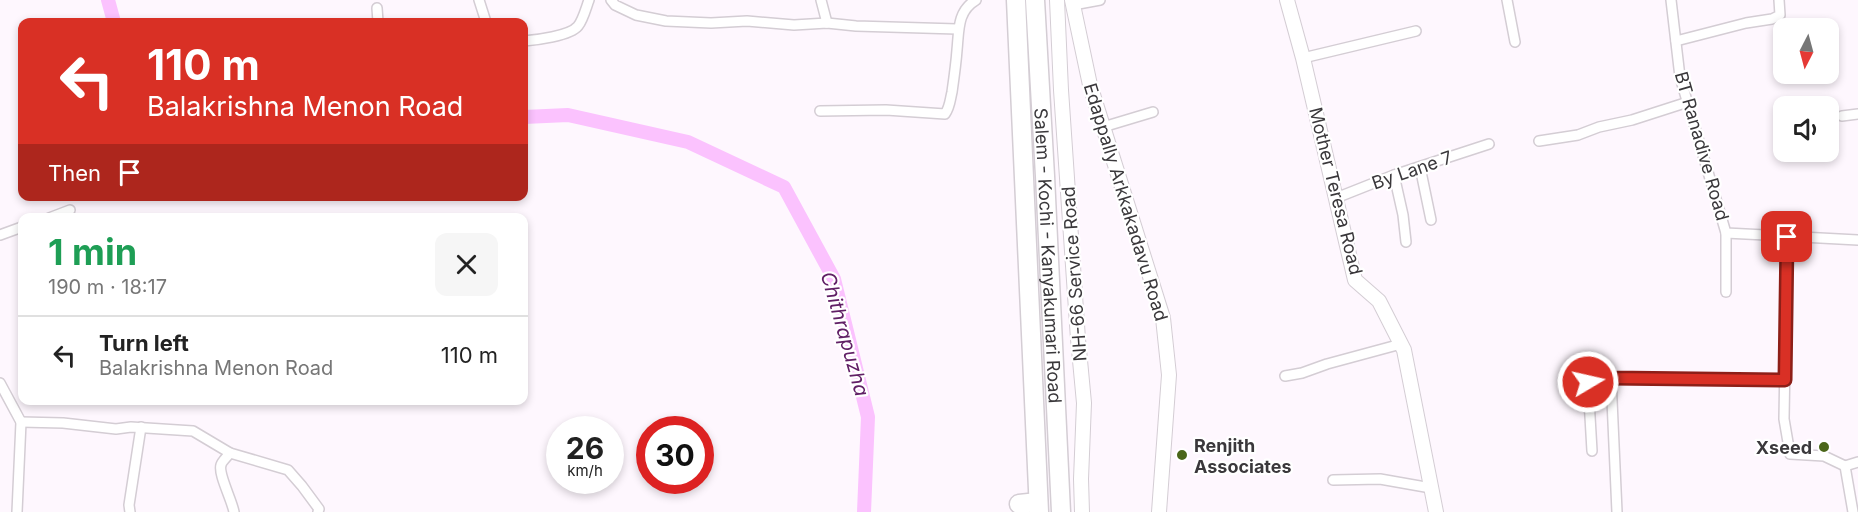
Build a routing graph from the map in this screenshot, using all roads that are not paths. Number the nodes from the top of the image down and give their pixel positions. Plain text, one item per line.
1 (479, 0) edge
2 (589, 0) edge
3 (611, 0) edge
4 (821, 0) edge
5 (976, 0) edge
6 (1016, 0) edge
7 (1035, 0) edge
8 (1057, 0) edge
9 (1100, 0) edge
10 (1287, 0) edge
11 (1507, 0) edge
12 (1671, 0) edge
13 (1779, 0) edge
14 (1072, 3) edge
15 (377, 8) dead end
16 (378, 18) edge
17 (485, 18) edge
18 (827, 23) junction
19 (957, 29) junction
20 (1416, 31) dead end
21 (528, 40) edge
22 (1676, 41) junction
23 (1515, 42) dead end
24 (1303, 58) junction
25 (1688, 102) junction
26 (820, 111) dead end
27 (1153, 112) dead end
28 (1858, 114) edge
29 (1842, 116) dead end
30 (1103, 127) junction
31 (1539, 141) dead end
32 (1489, 144) dead end
33 (1420, 166) junction
34 (1394, 175) junction
35 (1336, 198) junction
36 (70, 210) dead end
37 (62, 213) edge
38 (1431, 220) dead end
39 (18, 228) edge
40 (1726, 233) junction
41 (0, 235) edge
42 (1787, 237) junction
43 (1858, 240) edge
44 (1406, 242) dead end
45 (1726, 292) dead end
46 (1401, 344) junction
47 (1285, 376) dead end
48 (1611, 378) junction
49 (1785, 380) junction
50 (0, 383) edge
51 (21, 422) junction
52 (141, 427) junction
53 (1592, 451) dead end
54 (230, 453) junction
55 (1858, 462) edge
56 (1845, 466) junction
57 (1333, 480) dead end
58 (1431, 488) junction
59 (1038, 507) edge
60 (1019, 508) edge
61 (16, 512) edge
62 (130, 512) edge
63 (234, 512) edge
64 (318, 512) edge
65 (1061, 512) edge
66 (1082, 512) edge
67 (1159, 512) edge
68 (1436, 512) edge
69 (1617, 512) edge
70 (1853, 512) edge

1 - 17 street
2 - 21 street
3 - 18 street
4 - 18 street
5 - 19 street
6 - 59 highway, Salem - Kochi - Kanyakumari Road
7 - 65 highway, Salem - Kochi - Kanyakumari Road
8 - 66 street, NH-66 Service Road
9 - 14 street
10 - 24 street, Mother Teresa Road
11 - 23 street
12 - 22 street, BT Ranadive Road
13 - 22 street
14 - 30 street, Edappally Arkkakadavu Road
15 - 16 street
18 - 19 street
19 - 26 street
20 - 24 street
22 - 25 street, BT Ranadive Road
24 - 35 street, Mother Teresa Road
25 - 31 street
25 - 40 street, BT Ranadive Road
27 - 30 street
28 - 29 street
30 - 67 street, Edappally Arkkakadavu Road
32 - 33 street, By Lane 7
33 - 34 street, By Lane 7
33 - 38 street
34 - 35 street, By Lane 7
34 - 44 street
35 - 46 street, Mother Teresa Road
36 - 37 street
39 - 41 street
40 - 42 street, BT Ranadive Road
40 - 45 street
42 - 43 street, BT Ranadive Road
42 - 49 street
46 - 47 street
46 - 58 street, Mother Teresa Road
48 - 49 street
48 - 53 street
48 - 69 street
49 - 56 street
50 - 51 street
51 - 52 street
51 - 61 street
52 - 54 street
52 - 62 street
54 - 63 street
54 - 64 street
55 - 56 street
56 - 70 street
57 - 58 street
58 - 68 street, Mother Teresa Road
59 - 60 highway

